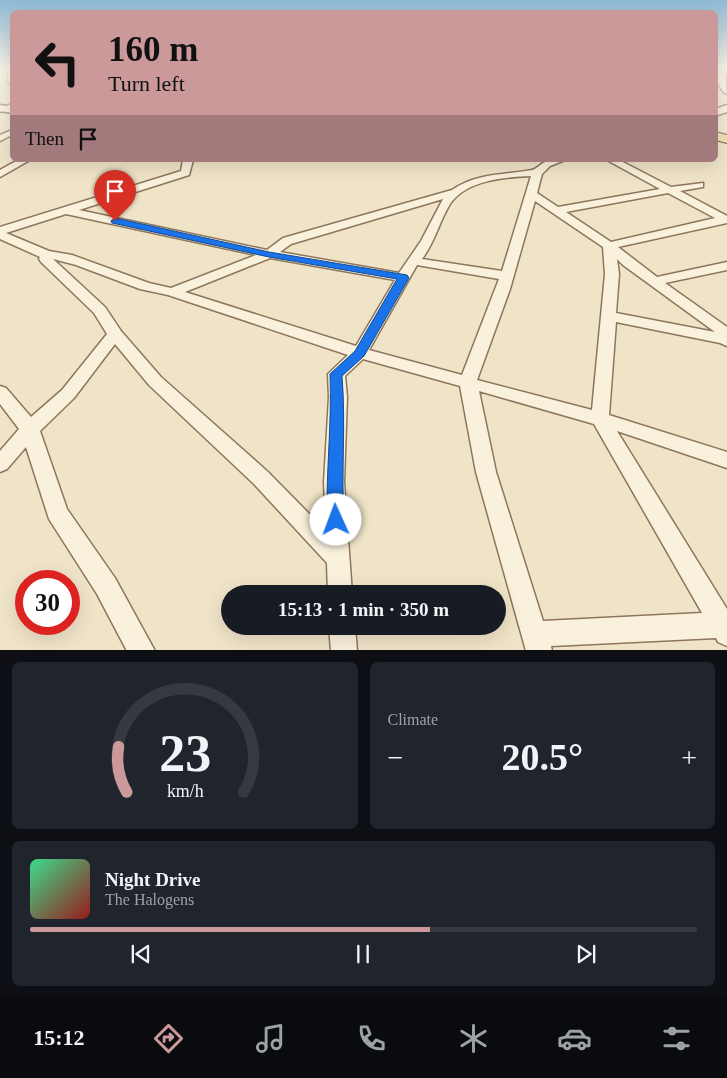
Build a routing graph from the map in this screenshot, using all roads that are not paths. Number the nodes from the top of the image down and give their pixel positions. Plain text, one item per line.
1 (21, 162) edge
2 (188, 162) edge
3 (553, 162) edge
4 (616, 162) edge
5 (539, 166) edge
6 (0, 174) edge
7 (699, 185) dead end
8 (673, 190) junction
9 (453, 193) junction
10 (532, 194) junction
11 (64, 210) junction
12 (557, 210) junction
13 (726, 219) edge
14 (0, 231) edge
15 (0, 236) edge
16 (609, 246) junction
17 (269, 254) junction
18 (47, 256) junction
19 (414, 261) junction
20 (727, 266) edge
21 (506, 276) junction
22 (404, 278) junction
23 (655, 281) junction
24 (172, 292) junction
25 (610, 316) junction
26 (115, 334) junction
27 (726, 335) edge
28 (360, 353) junction
29 (468, 382) junction
30 (0, 392) edge
31 (600, 420) junction
32 (30, 429) junction
33 (727, 460) edge
34 (0, 464) edge
35 (337, 558) junction
36 (339, 585) edge
37 (725, 629) edge
38 (343, 635) edge
39 (537, 642) edge
40 (142, 650) edge
41 (344, 650) edge

1 - 6 street
2 - 11 street
3 - 5 street
4 - 8 street
5 - 9 street
5 - 10 street
7 - 8 street
8 - 12 street
8 - 13 street
9 - 17 street
9 - 19 street
10 - 12 street
10 - 21 street
11 - 14 street
11 - 17 street
12 - 16 street
13 - 16 street
15 - 18 street
16 - 23 street
16 - 25 street
17 - 22 street
17 - 24 street
18 - 24 street
18 - 26 street
19 - 21 street
19 - 22 street
20 - 23 street
21 - 29 street
22 - 28 street
23 - 27 street
24 - 28 street
25 - 27 street
25 - 31 street
26 - 32 street
26 - 35 street
28 - 29 street
28 - 35 street
29 - 31 street
29 - 39 street
30 - 32 street
31 - 33 street
31 - 37 street
32 - 34 street
32 - 40 street
35 - 36 street
37 - 39 street
38 - 41 street

